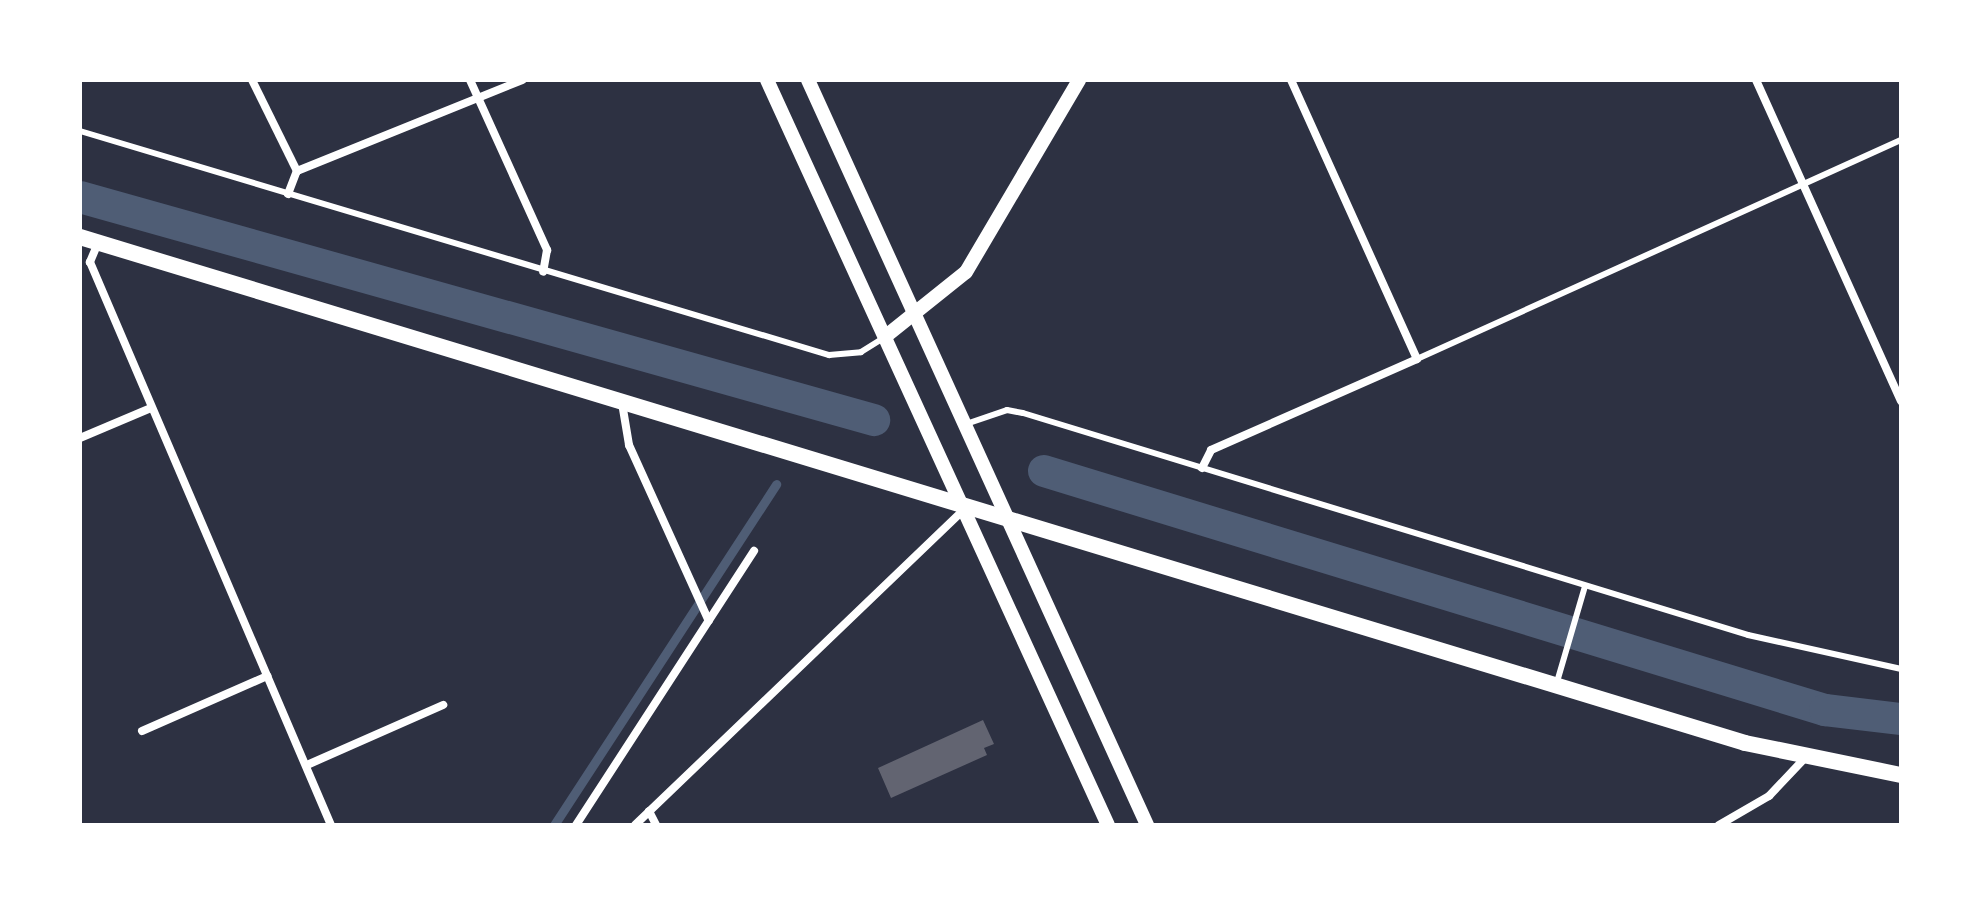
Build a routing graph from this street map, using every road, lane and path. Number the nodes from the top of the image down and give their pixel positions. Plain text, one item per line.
1 (252, 80) edge
2 (470, 80) edge
3 (522, 80) edge
4 (767, 80) edge
5 (808, 80) edge
6 (1079, 80) edge
7 (1291, 80) edge
8 (1756, 80) edge
9 (479, 99) junction
10 (80, 131) edge
11 (1901, 140) edge
12 (297, 171) junction
13 (1804, 185) junction
14 (288, 194) junction
15 (80, 237) edge
16 (98, 243) junction
17 (90, 262) junction
18 (80, 267) edge
19 (543, 272) junction
20 (919, 312) junction
21 (886, 336) junction
22 (1417, 359) junction
23 (1901, 401) edge
24 (622, 402) junction
25 (151, 408) junction
26 (969, 423) junction
27 (80, 438) edge
28 (1202, 468) junction
29 (964, 509) junction
30 (1013, 522) junction
31 (754, 551) dead end
32 (1585, 586) junction
33 (709, 621) junction
34 (1901, 669) edge
35 (267, 676) junction
36 (1556, 686) junction
37 (443, 705) dead end
38 (142, 731) dead end
39 (1804, 759) junction
40 (307, 765) junction
41 (1901, 775) edge
42 (649, 811) junction
43 (330, 825) edge
44 (576, 825) edge
45 (635, 825) edge
46 (656, 825) edge
47 (1108, 825) edge
48 (1147, 825) edge
49 (1719, 825) edge

1 - 12 street
2 - 9 street
3 - 9 street
4 - 21 street
5 - 20 street
6 - 20 street
7 - 22 street
8 - 13 street
9 - 12 street
9 - 19 street
10 - 14 lane
11 - 13 lane
12 - 14 street
13 - 22 lane
13 - 23 street
14 - 19 lane
15 - 16 main road
16 - 17 street
16 - 24 main road
17 - 18 street
17 - 25 street
19 - 21 lane
20 - 21 street
20 - 26 street
21 - 29 street
22 - 28 street
24 - 29 main road
24 - 33 street
25 - 27 street
25 - 35 street
26 - 28 lane
26 - 30 street
28 - 32 lane
29 - 30 main road
29 - 42 street
29 - 47 street
30 - 36 main road
30 - 48 street
31 - 33 street
32 - 34 lane
32 - 36 lane
33 - 44 street
35 - 38 street
35 - 40 street
36 - 39 main road
37 - 40 street
39 - 41 main road
39 - 49 street
40 - 43 street
42 - 45 street
42 - 46 street

